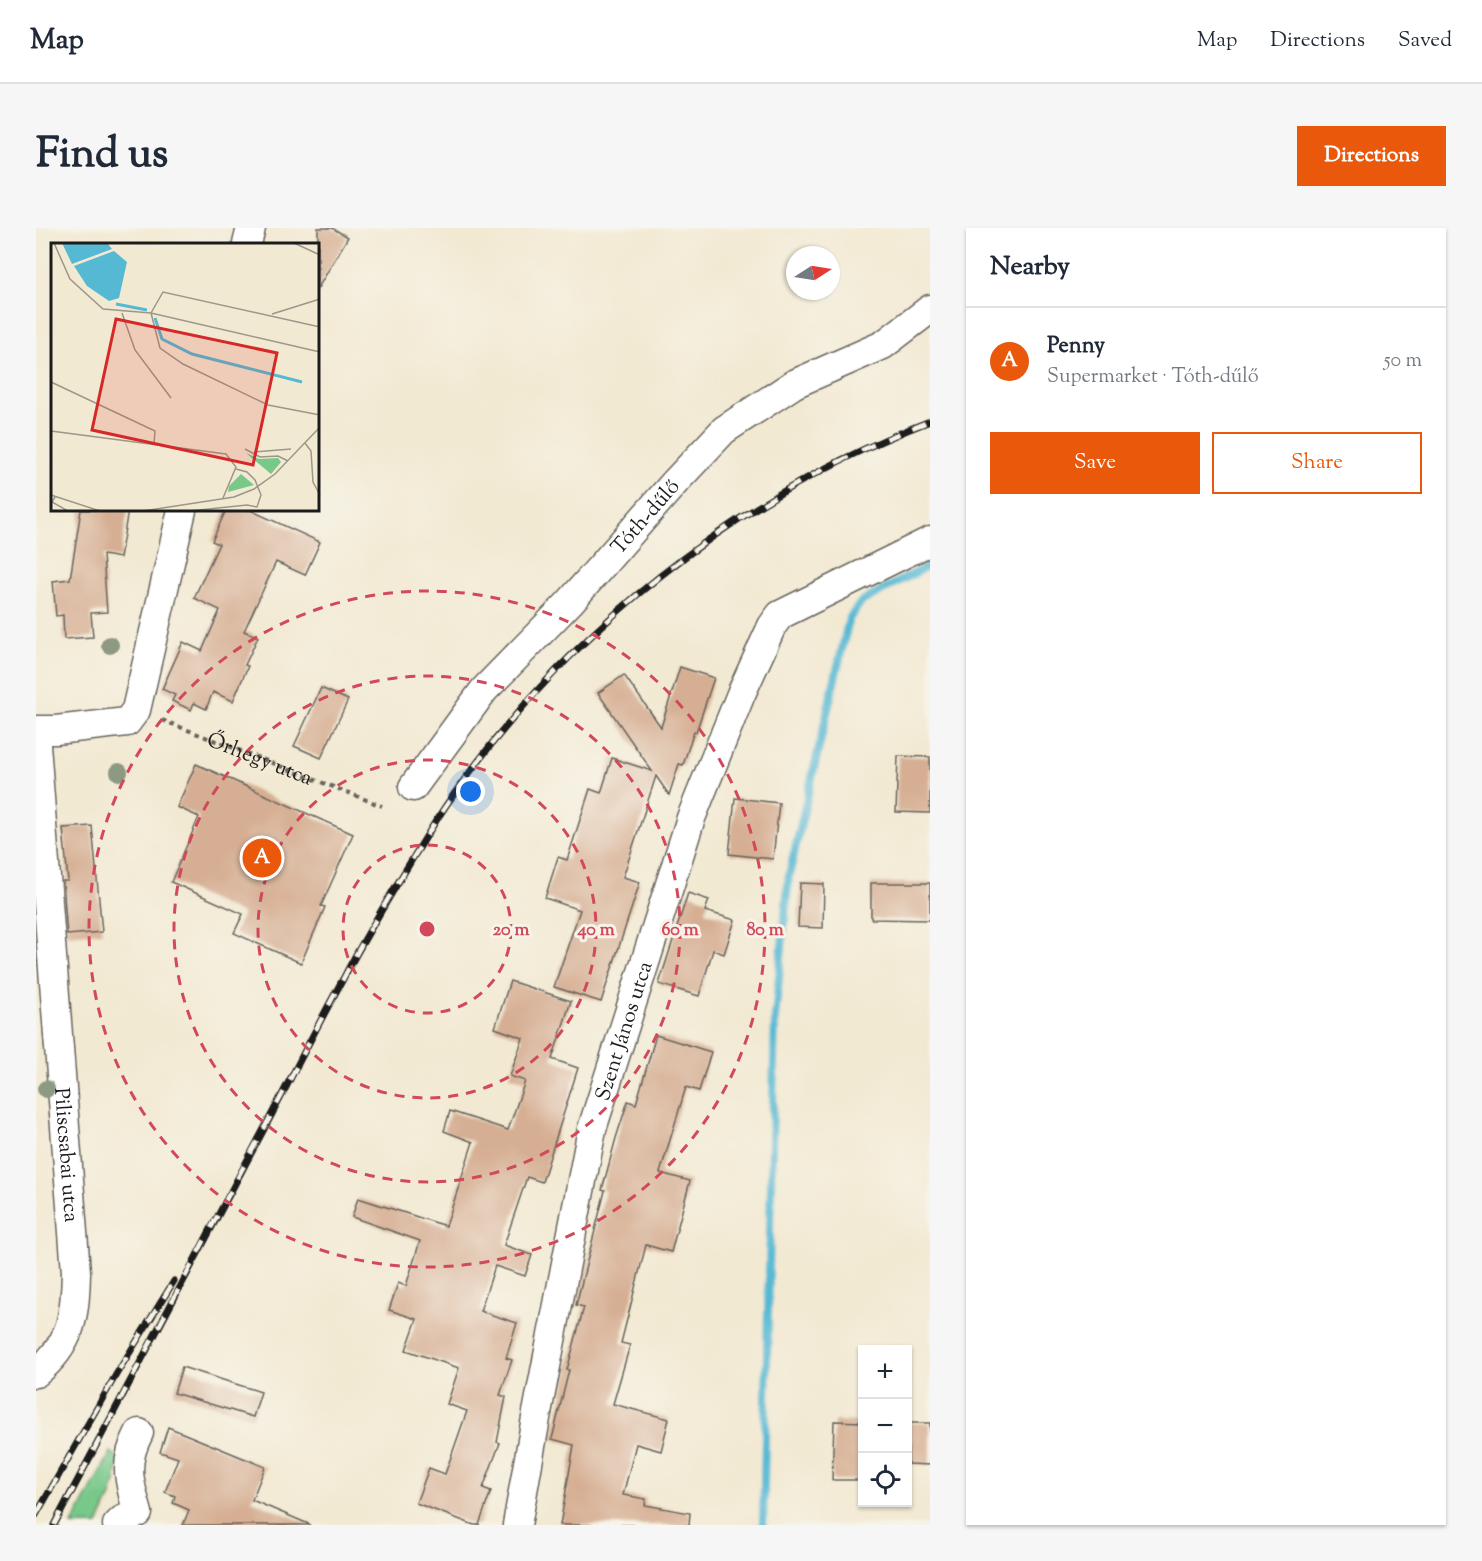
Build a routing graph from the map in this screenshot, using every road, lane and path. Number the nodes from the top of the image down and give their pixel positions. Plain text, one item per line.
1 (251, 228) edge
2 (247, 243) edge
3 (930, 309) edge
4 (182, 512) edge
5 (930, 541) edge
6 (136, 710) junction
7 (36, 730) edge
8 (36, 745) edge
9 (412, 787) dead end
10 (382, 806) dead end
11 (36, 1373) edge
12 (139, 1433) dead end
13 (132, 1521) edge
14 (517, 1525) edge

1 - 2 street
3 - 9 street, Tóth-dűlő
4 - 6 street
5 - 14 street, Szent János utca
6 - 7 street
6 - 10 path, Őrhegy utca
8 - 11 street, Piliscsabai utca
12 - 13 street

